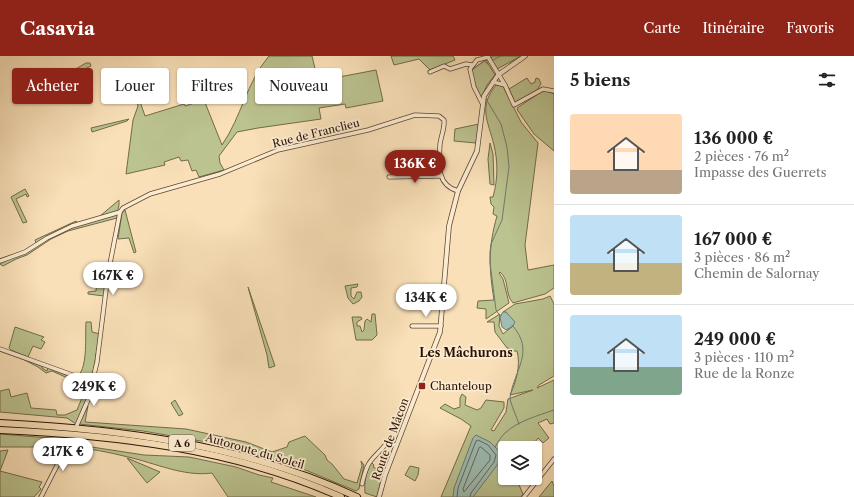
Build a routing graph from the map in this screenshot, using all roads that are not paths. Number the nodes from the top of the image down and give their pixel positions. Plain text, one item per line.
1 (525, 56) edge
2 (489, 57) edge
3 (472, 65) junction
4 (430, 72) dead end
5 (498, 75) junction
6 (492, 82) junction
7 (505, 85) junction
8 (554, 91) edge
9 (483, 100) junction
10 (389, 176) dead end
11 (441, 176) junction
12 (458, 191) junction
13 (120, 212) junction
14 (0, 262) edge
15 (412, 326) dead end
16 (441, 326) junction
17 (0, 349) edge
18 (92, 382) junction
19 (0, 423) edge
20 (77, 425) dead end
21 (0, 430) edge
22 (70, 440) dead end
23 (396, 446) junction
24 (554, 459) edge
25 (362, 484) dead end
26 (41, 497) edge
27 (341, 497) edge
28 (357, 497) edge
29 (379, 497) edge
30 (524, 497) edge

1 - 5 street, Route de Mâcon
2 - 3 street
2 - 5 street
3 - 4 street
3 - 9 street
5 - 6 street, Route de Mâcon
5 - 7 street
6 - 7 street
6 - 9 street, Route de Mâcon
7 - 8 street
9 - 12 street, Route de Mâcon
10 - 11 street
11 - 12 street
11 - 13 street, Rue de Franclieu
12 - 16 street, Route de Mâcon
13 - 14 street
13 - 18 street
15 - 16 street
16 - 23 street, Route de Mâcon
17 - 18 street
18 - 20 street
19 - 28 highway, Autoroute du Soleil / A 6
21 - 27 highway, Autoroute du Soleil / A 6
22 - 26 street
23 - 25 street
23 - 29 street, Route de Mâcon
24 - 30 street

